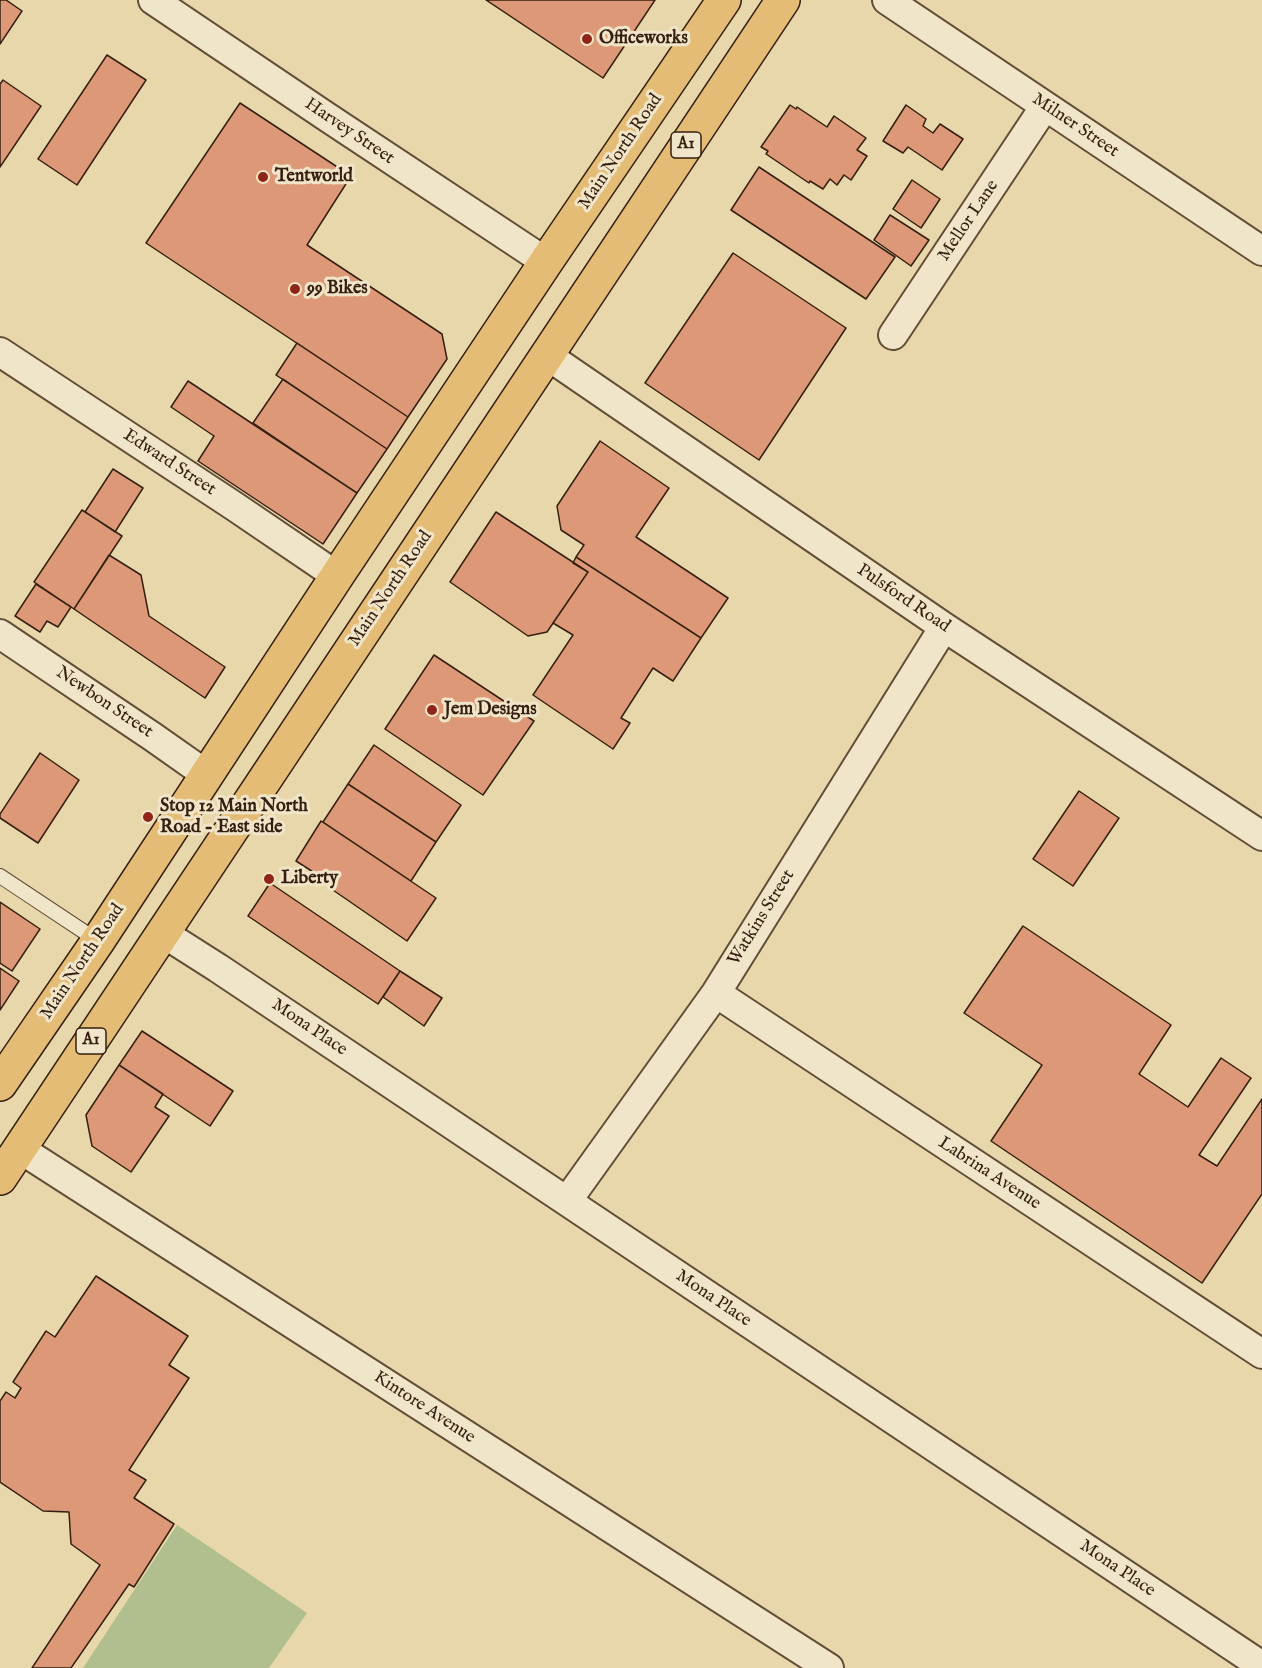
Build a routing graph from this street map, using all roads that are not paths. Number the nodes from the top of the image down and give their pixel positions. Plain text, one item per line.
1 (153, 0) edge
2 (724, 0) edge
3 (783, 0) edge
4 (887, 0) edge
5 (1046, 106) junction
6 (1262, 251) edge
7 (546, 262) junction
8 (590, 291) junction
9 (503, 328) junction
10 (893, 335) dead end
11 (0, 352) edge
12 (548, 356) junction
13 (337, 576) junction
14 (380, 605) junction
15 (944, 627) junction
16 (0, 634) edge
17 (207, 775) junction
18 (250, 803) junction
19 (1262, 836) edge
20 (0, 876) edge
21 (163, 933) junction
22 (98, 941) junction
23 (716, 993) junction
24 (0, 1084) edge
25 (20, 1149) junction
26 (0, 1178) edge
27 (567, 1201) junction
28 (1262, 1354) edge
29 (1262, 1666) edge
30 (829, 1668) edge

1 - 7 street, Harvey Street
2 - 7 highway, Main North Road
3 - 8 highway, Main North Road / A1
4 - 5 street, Milner Street
5 - 6 street, Milner Street
5 - 10 street, Mellor Lane
7 - 8 highway
7 - 9 highway, Main North Road
8 - 12 highway, Main North Road / A1
9 - 12 highway
9 - 13 highway, Main North Road
11 - 13 street, Edward Street
12 - 14 highway, Main North Road / A1
12 - 15 street, Pulsford Road
13 - 14 highway
13 - 17 highway, Main North Road
14 - 18 highway, Main North Road / A1
15 - 19 street, Pulsford Road
15 - 23 street, Watkins Street
16 - 17 street, Newbon Street
17 - 18 highway
17 - 22 highway, Main North Road
18 - 21 highway, Main North Road / A1
20 - 22 lane
21 - 25 highway, Main North Road / A1
21 - 27 street, Mona Place
22 - 24 highway, Main North Road
23 - 27 street, Watkins Street
23 - 28 street, Labrina Avenue
25 - 26 highway, Main North Road / A1
25 - 30 street, Kintore Avenue
27 - 29 street, Mona Place

